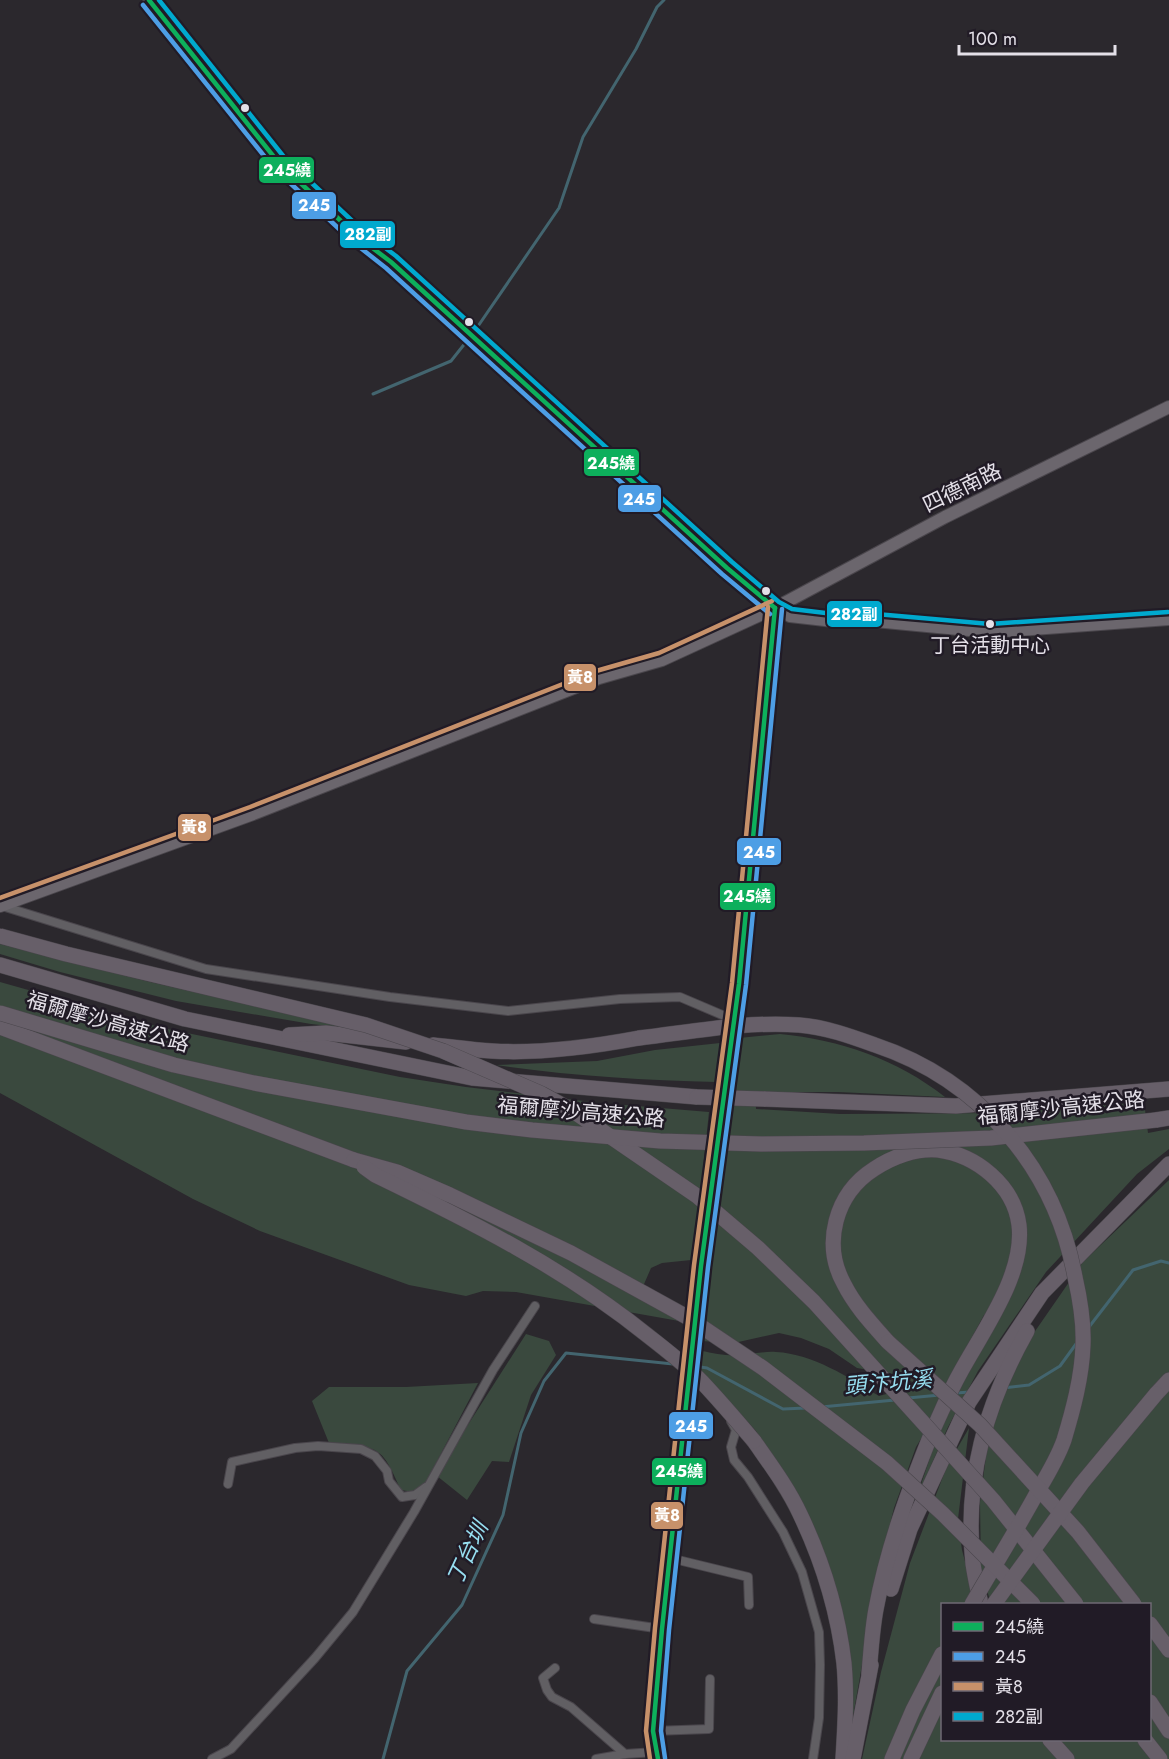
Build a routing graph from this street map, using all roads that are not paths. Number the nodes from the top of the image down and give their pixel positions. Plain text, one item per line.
1 (149, 0) edge
2 (1169, 407) edge
3 (775, 608) junction
4 (1169, 619) edge
5 (1, 906) edge
6 (0, 936) edge
7 (0, 965) edge
8 (0, 1013) edge
9 (734, 1020) junction
10 (0, 1027) edge
11 (266, 1036) junction
12 (1169, 1089) edge
13 (1162, 1119) edge
14 (354, 1160) junction
15 (1169, 1164) edge
16 (1088, 1245) junction
17 (535, 1306) dead end
18 (690, 1376) junction
19 (1169, 1380) edge
20 (949, 1397) edge
21 (949, 1397) edge
22 (949, 1397) edge
23 (949, 1397) edge
24 (228, 1484) dead end
25 (428, 1486) junction
26 (670, 1558) junction
27 (973, 1603) edge
28 (981, 1603) edge
29 (995, 1603) edge
30 (1031, 1603) edge
31 (1074, 1603) edge
32 (1132, 1603) edge
33 (749, 1605) dead end
34 (594, 1619) dead end
35 (1151, 1627) edge
36 (662, 1629) junction
37 (1169, 1650) edge
38 (941, 1656) edge
39 (555, 1668) dead end
40 (869, 1673) junction
41 (710, 1679) dead end
42 (941, 1696) edge
43 (1151, 1705) edge
44 (653, 1731) junction
45 (1169, 1731) edge
46 (1051, 1741) edge
47 (1146, 1741) edge
48 (625, 1754) junction
49 (657, 1756) edge
50 (217, 1758) edge
51 (596, 1759) edge
52 (813, 1759) edge
53 (843, 1759) edge
54 (853, 1759) edge
55 (892, 1759) edge
56 (911, 1759) edge
57 (1067, 1759) edge
58 (1160, 1759) edge

1 - 3 street
2 - 3 street, 四德南路
3 - 4 street
3 - 5 street, 四德南路
3 - 9 street
5 - 9 street
6 - 31 highway, bridge
7 - 11 highway, 福爾摩沙高速公路
8 - 13 highway, 福爾摩沙高速公路, bridge
9 - 18 street
10 - 14 highway
11 - 12 highway, 福爾摩沙高速公路, bridge
11 - 27 highway, bridge
14 - 30 highway, bridge
14 - 53 highway, bridge
15 - 16 highway
16 - 28 highway
16 - 40 highway
17 - 25 street
18 - 26 street
18 - 52 street
19 - 29 highway, bridge
20 - 32 highway, bridge
21 - 22 highway, bridge
23 - 40 highway, bridge
24 - 25 street
25 - 50 street
26 - 33 street
26 - 36 street
34 - 36 street
35 - 37 highway
36 - 44 street
38 - 55 highway
39 - 48 street
40 - 54 highway
41 - 44 street
42 - 56 highway
43 - 45 highway
44 - 49 street
46 - 57 highway
47 - 58 highway
48 - 49 street
48 - 51 street

